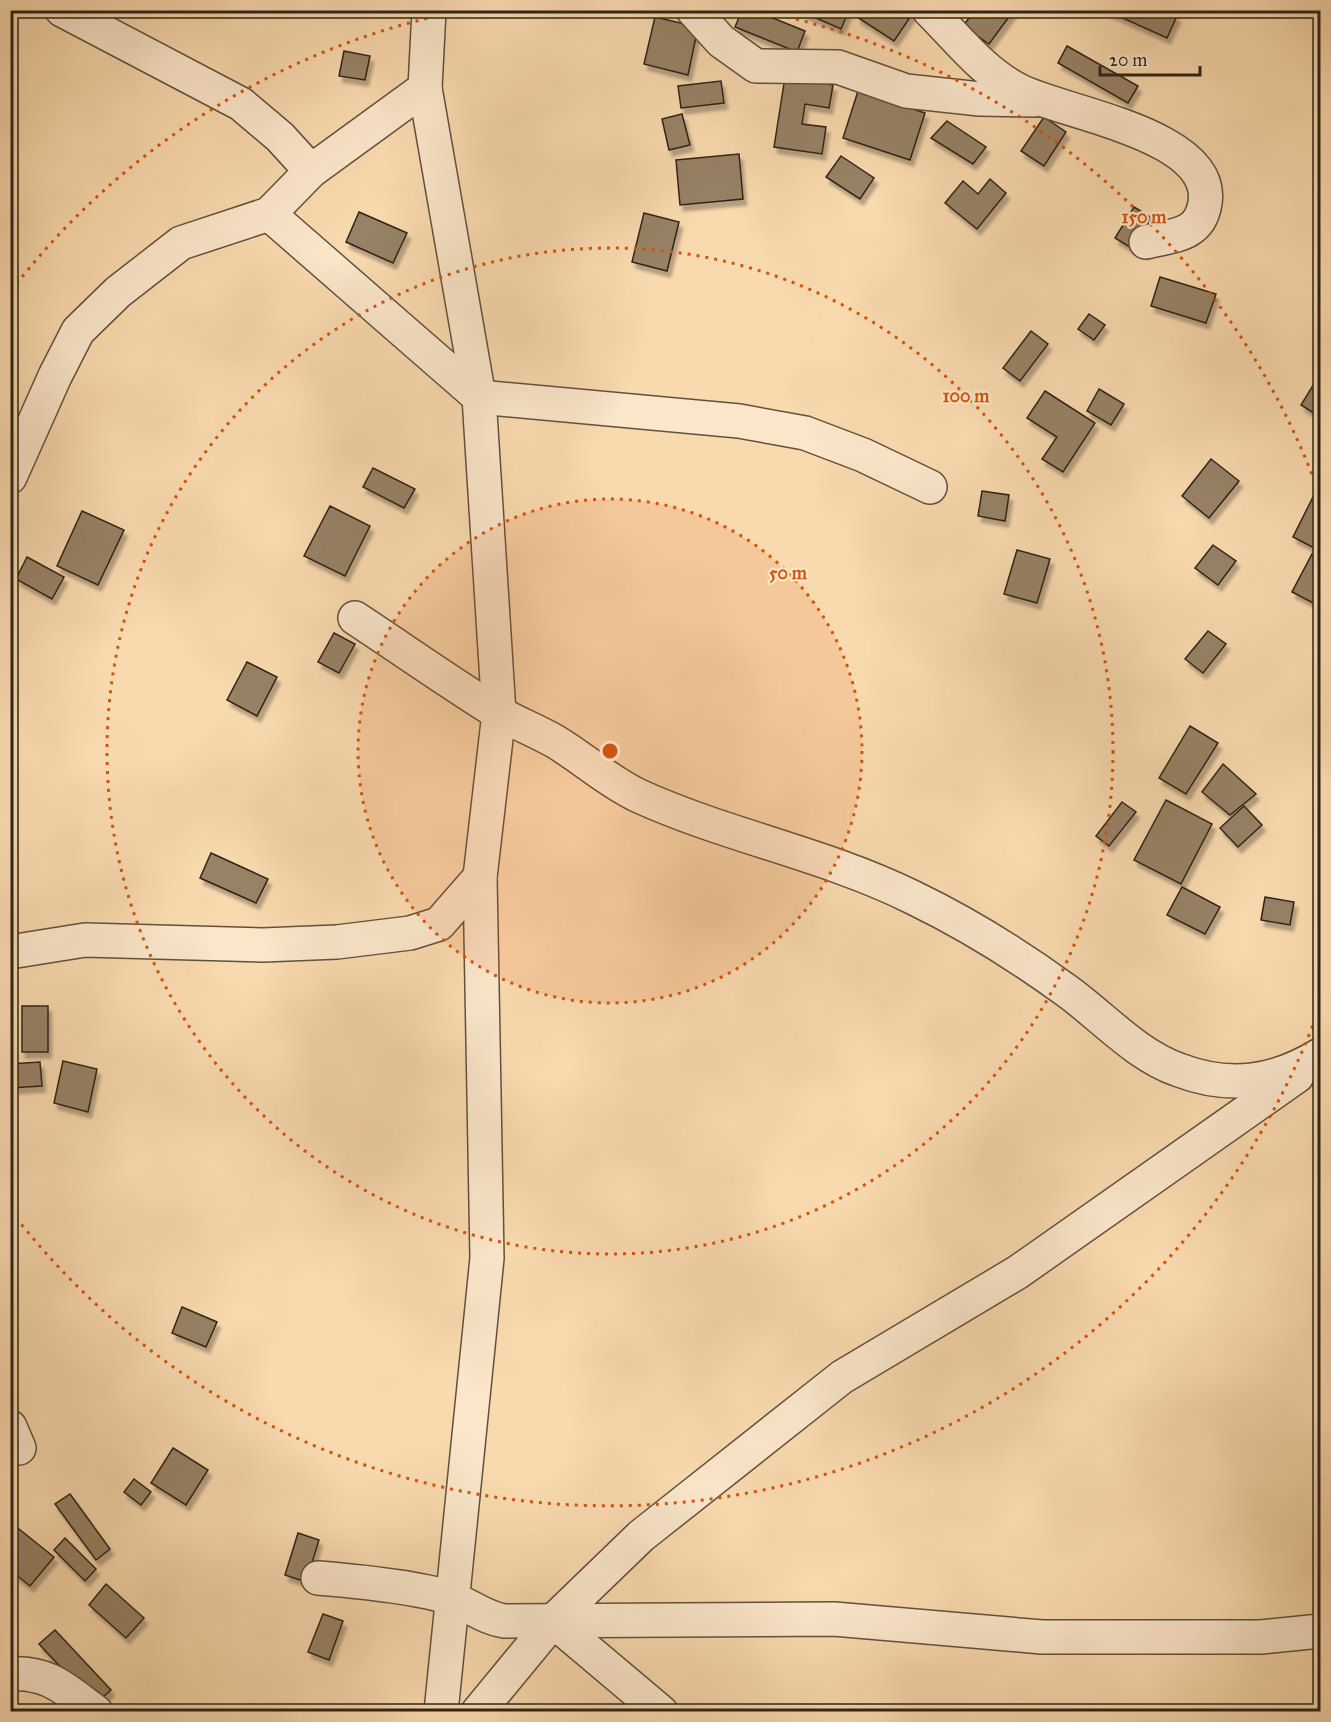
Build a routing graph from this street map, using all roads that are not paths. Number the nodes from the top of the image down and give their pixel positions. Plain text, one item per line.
1 (62, 10) edge
2 (429, 10) edge
3 (693, 10) edge
4 (929, 10) edge
5 (425, 87) junction
6 (1037, 100) junction
7 (311, 171) junction
8 (269, 214) junction
9 (1146, 242) dead end
10 (479, 397) junction
11 (10, 477) edge
12 (930, 487) dead end
13 (355, 618) dead end
14 (499, 713) junction
15 (480, 877) junction
16 (438, 924) junction
17 (482, 927) junction
18 (10, 952) edge
19 (1320, 1058) edge
20 (318, 1578) dead end
21 (453, 1599) junction
22 (553, 1621) junction
23 (1320, 1631) edge
24 (10, 1674) edge
25 (96, 1712) edge
26 (441, 1712) edge
27 (478, 1712) edge
28 (661, 1712) edge

1 - 7 street
2 - 5 street
3 - 6 street
4 - 6 street
5 - 7 street
5 - 10 street
6 - 9 street
7 - 8 street
8 - 10 street
8 - 11 street
10 - 12 street
10 - 14 street
13 - 14 street
14 - 15 street
14 - 19 street
15 - 16 street
15 - 17 street
16 - 17 street
16 - 18 street
17 - 21 street
19 - 22 street
20 - 21 street
21 - 22 street
21 - 26 street
22 - 23 street
22 - 27 street
22 - 28 street
24 - 25 street

